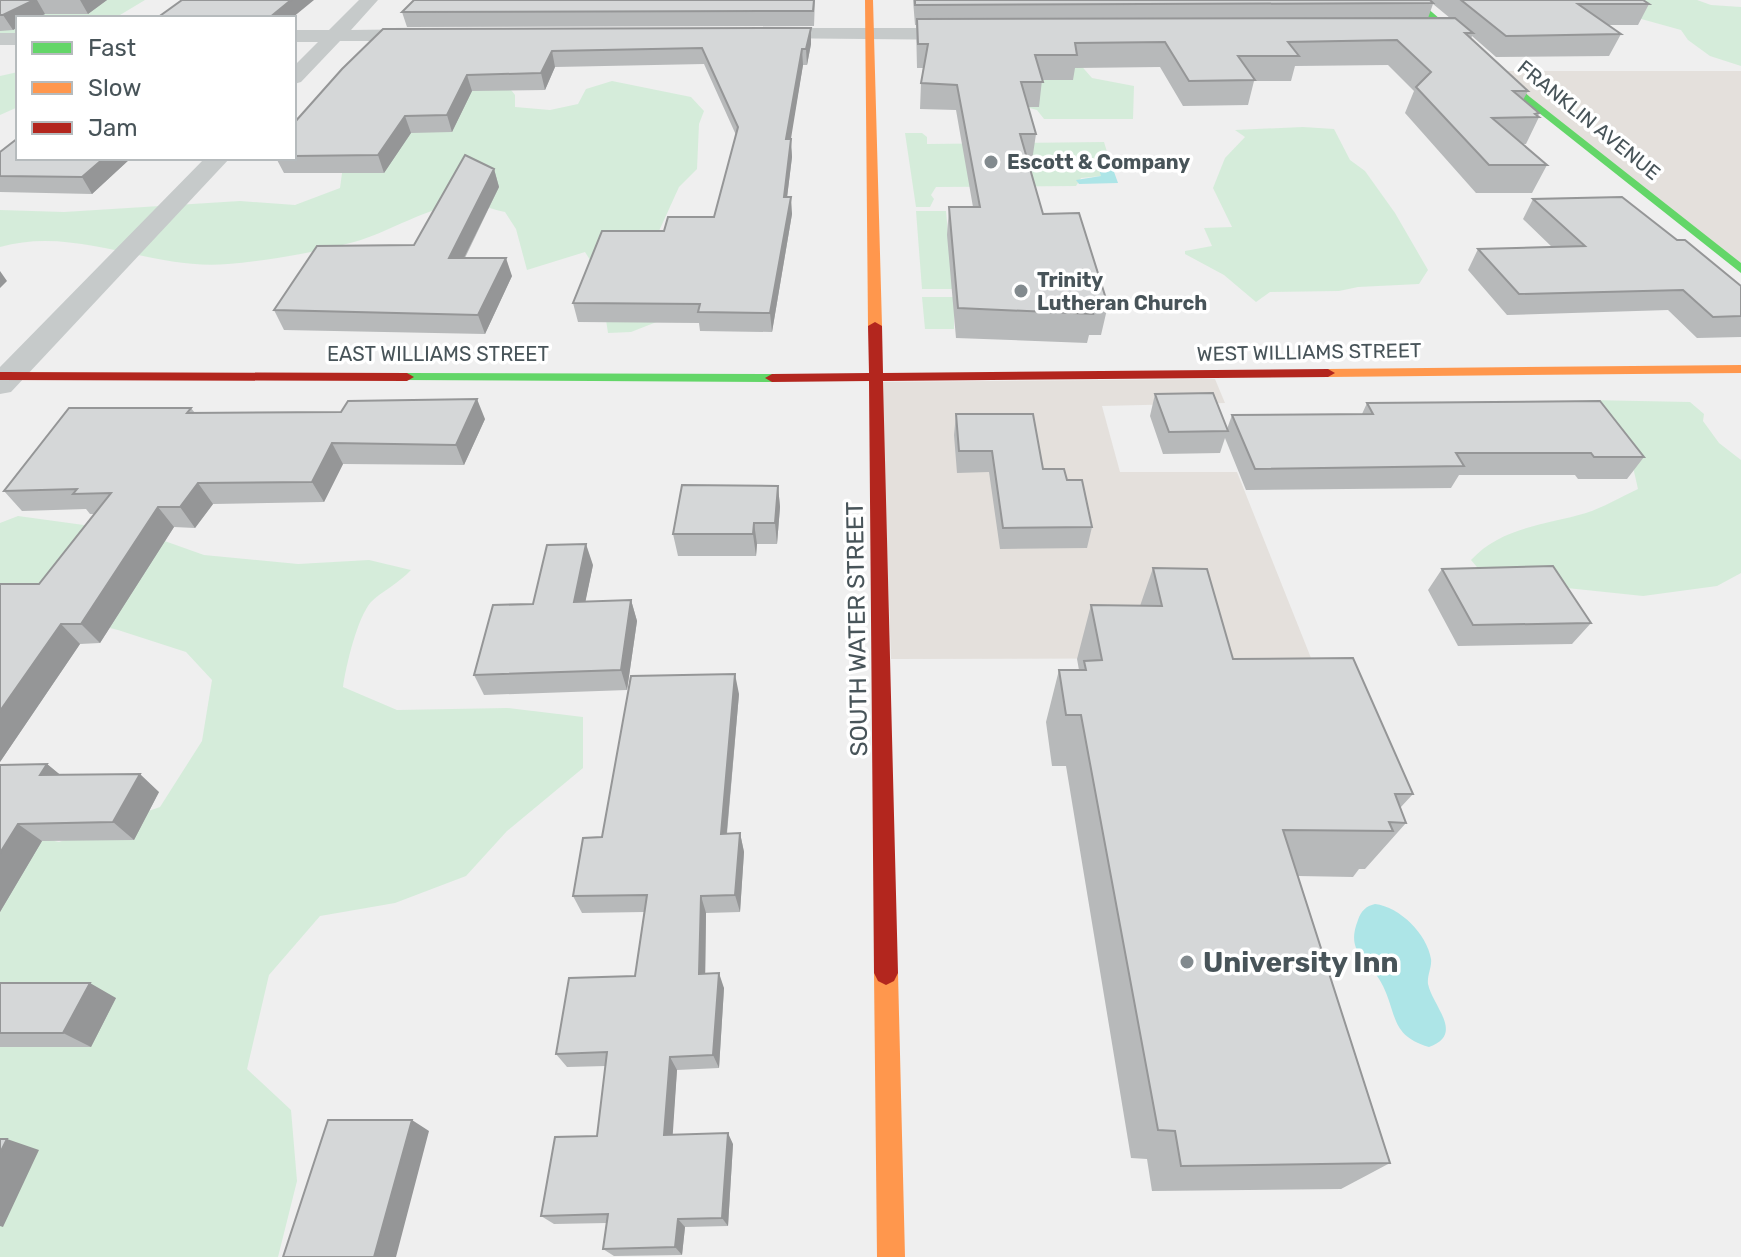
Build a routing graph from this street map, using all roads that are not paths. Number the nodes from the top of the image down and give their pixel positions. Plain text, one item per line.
1 (369, 0) edge
2 (869, 0) edge
3 (1413, 0) edge
4 (1428, 33) edge
5 (1449, 33) junction
6 (730, 34) edge
7 (870, 34) junction
8 (994, 34) edge
9 (444, 35) edge
10 (296, 36) edge
11 (334, 36) junction
12 (296, 76) edge
13 (216, 160) edge
14 (1741, 269) edge
15 (1741, 369) edge
16 (877, 378) junction
17 (3, 379) edge
18 (891, 1257) edge

1 - 11 street
2 - 7 street, SOUTH WATER STREET
3 - 5 street, FRANKLIN AVENUE
4 - 5 street
5 - 14 street, FRANKLIN AVENUE
6 - 7 street
7 - 8 street
7 - 16 street, SOUTH WATER STREET
9 - 11 street
10 - 11 street
11 - 12 street
13 - 17 street
15 - 16 street, WEST WILLIAMS STREET
16 - 17 street, EAST WILLIAMS STREET
16 - 18 street, SOUTH WATER STREET

